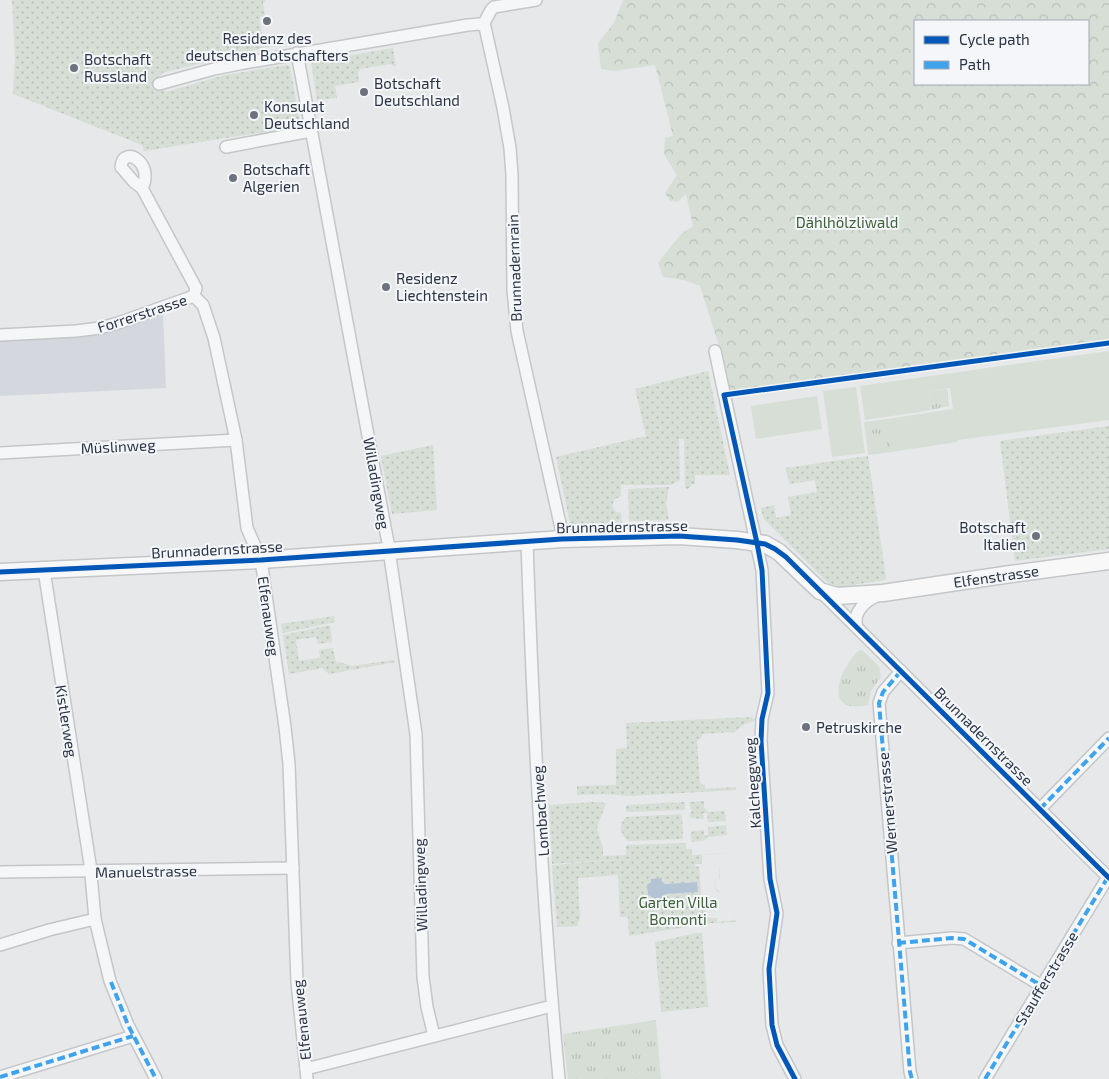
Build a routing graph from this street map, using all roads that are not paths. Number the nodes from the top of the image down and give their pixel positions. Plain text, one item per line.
1 (536, 0) edge
2 (482, 25) junction
3 (297, 54) junction
4 (159, 84) dead end
5 (311, 132) junction
6 (226, 146) dead end
7 (142, 188) dead end
8 (194, 296) junction
9 (0, 335) edge
10 (715, 351) dead end
11 (236, 440) junction
12 (0, 453) edge
13 (562, 539) junction
14 (527, 542) junction
15 (757, 543) junction
16 (389, 552) junction
17 (261, 560) junction
18 (1109, 561) edge
19 (44, 570) junction
20 (0, 572) edge
21 (820, 591) junction
22 (884, 594) junction
23 (858, 628) junction
24 (901, 671) junction
25 (1109, 738) edge
26 (1040, 809) junction
27 (293, 868) junction
28 (0, 872) edge
29 (91, 872) junction
30 (1109, 877) edge
31 (95, 919) junction
32 (898, 943) junction
33 (0, 945) edge
34 (1042, 986) junction
35 (552, 1006) junction
36 (133, 1036) junction
37 (434, 1036) junction
38 (307, 1074) edge
39 (0, 1077) edge
40 (156, 1079) edge
41 (559, 1079) edge
42 (795, 1079) edge
43 (912, 1079) edge
44 (985, 1079) edge

1 - 2 street
2 - 3 street
2 - 13 street, Brunnadernrain
3 - 4 street
3 - 5 street, Willadingweg
5 - 6 street
5 - 16 street, Willadingweg
7 - 8 street, Elfenauweg
8 - 9 street, Forrerstrasse
8 - 11 street, Elfenauweg
10 - 15 street, Kalcheggweg
11 - 12 street, Müslinweg
11 - 17 street, Elfenauweg
13 - 14 street, Brunnadernstrasse
13 - 15 street, Brunnadernstrasse
14 - 16 street, Brunnadernstrasse
14 - 35 street, Lombachweg
15 - 21 street, Brunnadernstrasse
15 - 42 street, Kalcheggweg
16 - 17 street, Brunnadernstrasse
16 - 37 street, Willadingweg
17 - 19 street, Brunnadernstrasse
17 - 27 street, Elfenauweg
18 - 22 street, Elfenstrasse
19 - 20 street, Brunnadernstrasse
19 - 29 street, Kistlerweg
21 - 22 street, Elfenstrasse
21 - 23 street, Brunnadernstrasse
22 - 23 street, Elfenstrasse
23 - 24 street, Brunnadernstrasse
24 - 26 street, Brunnadernstrasse
24 - 32 street, Wernerstrasse
25 - 26 street
26 - 30 street, Brunnadernstrasse
27 - 29 street, Manuelstrasse
27 - 38 street, Elfenauweg
28 - 29 street, Manuelstrasse
29 - 31 street, Kistlerweg
30 - 34 street, Staufferstrasse
31 - 33 street
31 - 36 street, Kistlerweg
32 - 34 street
32 - 43 street, Wernerstrasse
34 - 44 street, Staufferstrasse
35 - 37 street, Elfenauweg
35 - 41 street, Lombachweg
36 - 39 street
36 - 40 street, Kistlerweg
37 - 38 street, Elfenauweg

